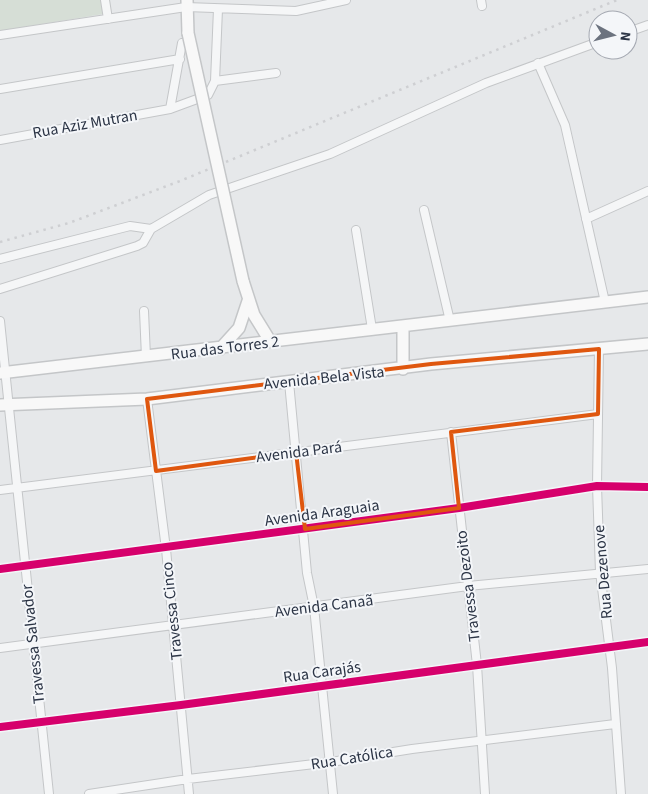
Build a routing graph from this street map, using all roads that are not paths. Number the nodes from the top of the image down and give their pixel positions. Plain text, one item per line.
1 (106, 0) edge
2 (346, 0) edge
3 (186, 3) edge
4 (218, 9) junction
5 (108, 19) junction
6 (0, 35) edge
7 (185, 38) junction
8 (588, 46) edge
9 (180, 59) junction
10 (538, 63) junction
11 (276, 73) dead end
12 (215, 81) junction
13 (0, 89) edge
14 (170, 109) junction
15 (0, 140) edge
16 (648, 191) edge
17 (424, 210) dead end
18 (586, 219) junction
19 (151, 229) junction
20 (356, 230) dead end
21 (0, 258) edge
22 (0, 289) edge
23 (648, 297) edge
24 (248, 301) junction
25 (605, 302) junction
26 (144, 311) dead end
27 (0, 321) edge
28 (450, 321) junction
29 (403, 326) junction
30 (372, 329) junction
31 (270, 341) junction
32 (648, 344) edge
33 (220, 349) junction
34 (599, 349) junction
35 (146, 357) junction
36 (402, 369) junction
37 (3, 373) edge
38 (289, 382) junction
39 (148, 399) junction
40 (5, 404) edge
41 (598, 414) junction
42 (451, 432) junction
43 (296, 452) junction
44 (156, 471) junction
45 (597, 486) junction
46 (648, 487) edge
47 (16, 488) junction
48 (0, 490) edge
49 (459, 508) junction
50 (305, 529) junction
51 (166, 548) junction
52 (25, 566) junction
53 (0, 569) edge
54 (648, 569) edge
55 (600, 572) junction
56 (468, 586) junction
57 (314, 607) junction
58 (174, 625) junction
59 (648, 642) edge
60 (32, 644) junction
61 (609, 647) junction
62 (0, 648) edge
63 (477, 665) junction
64 (323, 686) junction
65 (181, 705) junction
66 (40, 722) junction
67 (615, 724) junction
68 (0, 726) edge
69 (484, 740) junction
70 (331, 762) junction
71 (188, 779) junction
72 (48, 794) edge
73 (89, 794) edge
74 (189, 794) edge
75 (333, 794) edge
76 (486, 794) edge
77 (621, 794) edge

1 - 5 street
2 - 4 street
3 - 4 street
3 - 5 street
3 - 7 street
4 - 12 street
5 - 6 street
7 - 9 street
7 - 24 street, bridge
8 - 10 street
9 - 13 street
9 - 14 street
10 - 18 street
10 - 19 street
11 - 12 street
12 - 14 street, Rua Aziz Mutran
14 - 15 street, Rua Aziz Mutran
16 - 18 street
17 - 28 street
18 - 25 street
19 - 21 street
19 - 22 street
20 - 30 street
23 - 25 street, Rua das Torres 2
24 - 31 street
24 - 33 street
25 - 28 street, Rua das Torres 2
26 - 35 street
27 - 37 street, Travessa Salvador
28 - 29 street, Rua das Torres 2
29 - 30 street, Rua das Torres 2
29 - 36 street
30 - 31 street, Rua das Torres 2
31 - 33 street, Rua das Torres 2
32 - 34 street, Avenida Bela Vista
33 - 35 street, Rua das Torres 2
34 - 36 street, Avenida Bela Vista
34 - 41 street, Rua Dezenove
35 - 37 street, Rua das Torres 2
36 - 38 street, Avenida Bela Vista
37 - 40 street, Travessa Salvador
38 - 39 street, Avenida Bela Vista
38 - 43 street
39 - 40 street, Avenida Bela Vista
39 - 44 street, Travessa Cinco
40 - 47 street, Travessa Salvador
41 - 42 street, Avenida Pará
41 - 45 street, Rua Dezenove
42 - 43 street, Avenida Pará
42 - 49 street, Travessa Dezoito
43 - 44 street, Avenida Pará
43 - 50 street
44 - 47 street, Avenida Pará
44 - 51 street, Travessa Cinco
45 - 46 street, Avenida Araguaia
45 - 49 street, Avenida Araguaia
45 - 55 street, Rua Dezenove
47 - 48 street, Avenida Pará
47 - 52 street, Travessa Salvador
49 - 50 street, Avenida Araguaia
49 - 56 street, Travessa Dezoito
50 - 51 street, Avenida Araguaia
50 - 57 street
51 - 52 street, Avenida Araguaia
51 - 58 street, Travessa Cinco
52 - 53 street, Avenida Araguaia
52 - 60 street, Travessa Salvador
54 - 55 street, Avenida Canaã
55 - 56 street, Avenida Canaã
55 - 61 street, Rua Dezenove
56 - 57 street, Avenida Canaã
56 - 63 street, Travessa Dezoito
57 - 58 street, Avenida Canaã
57 - 64 street
58 - 60 street, Avenida Canaã
58 - 65 street, Travessa Cinco
59 - 61 street, Rua Carajás
60 - 62 street, Avenida Canaã
60 - 66 street, Travessa Salvador
61 - 63 street, Rua Carajás
61 - 67 street, Rua Dezenove
63 - 64 street, Rua Carajás
63 - 69 street, Travessa Dezoito
64 - 65 street, Rua Carajás
64 - 70 street
65 - 66 street, Rua Carajás
65 - 71 street, Travessa Cinco
66 - 68 street, Rua Carajás
66 - 72 street, Travessa Salvador
67 - 69 street, Rua Católica
67 - 77 street, Rua Dezenove
69 - 70 street, Rua Católica
69 - 76 street, Travessa Dezoito
70 - 71 street, Rua Católica
70 - 75 street
71 - 73 street, Rua Católica
71 - 74 street, Travessa Cinco

